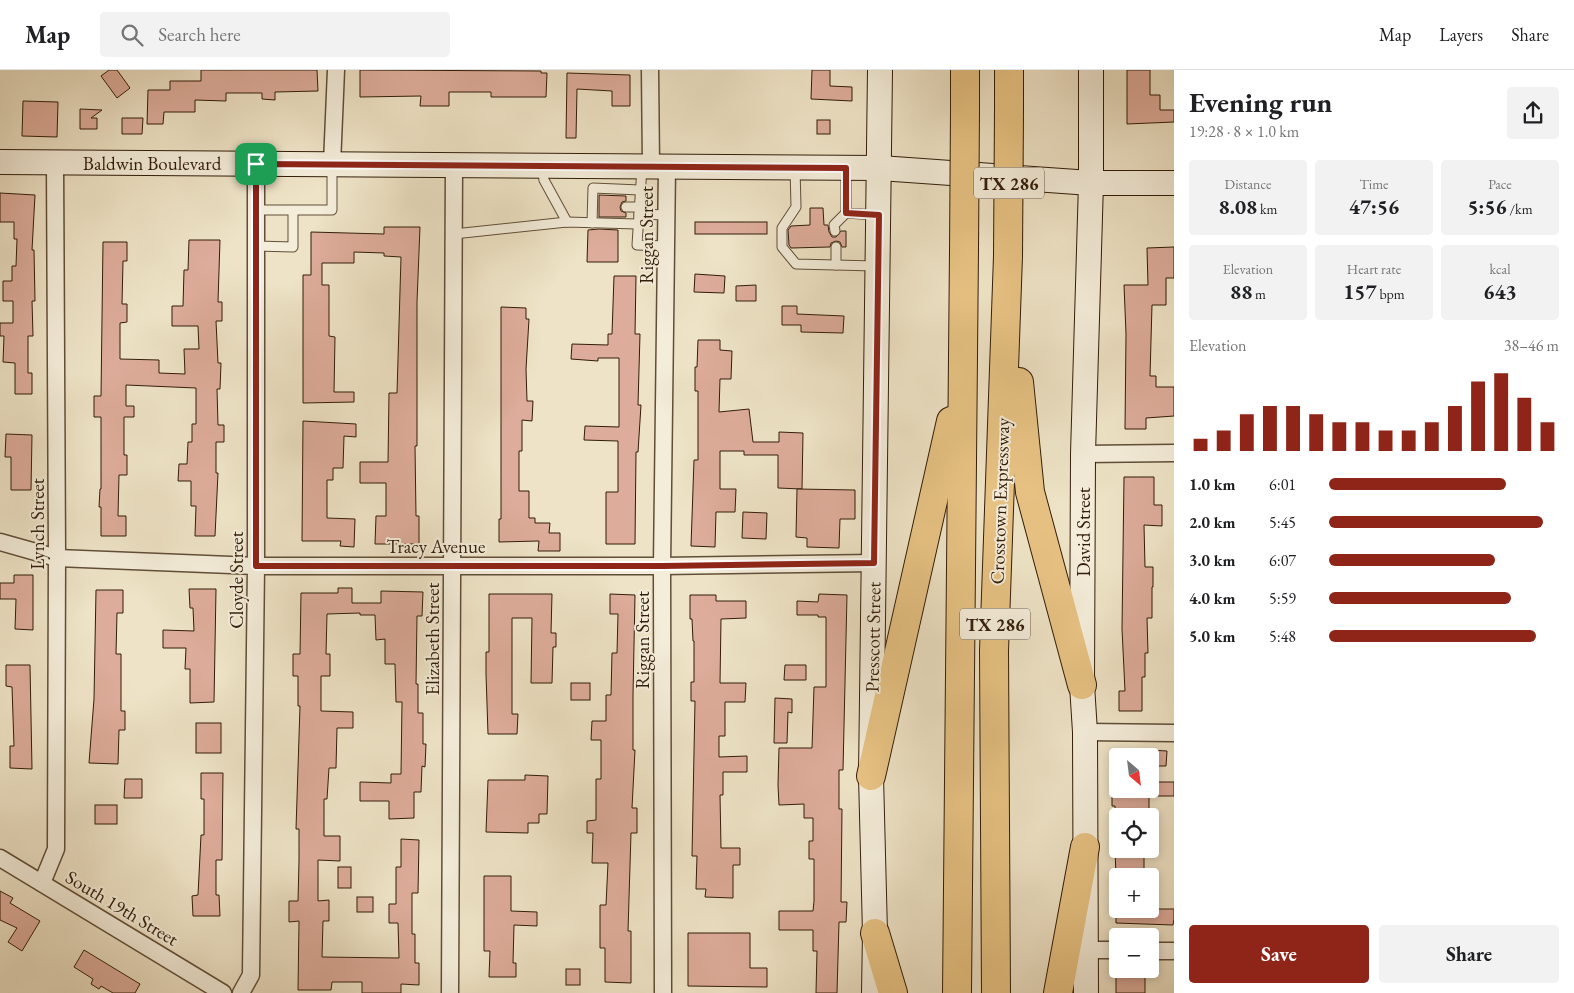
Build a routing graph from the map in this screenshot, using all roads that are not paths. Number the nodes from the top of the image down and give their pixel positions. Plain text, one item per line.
1 (336, 70) edge
2 (650, 70) edge
3 (880, 70) edge
4 (965, 70) edge
5 (1009, 70) edge
6 (1091, 70) edge
7 (0, 162) edge
8 (55, 163) junction
9 (256, 164) junction
10 (332, 164) junction
11 (454, 165) junction
12 (542, 166) junction
13 (653, 166) junction
14 (795, 167) junction
15 (846, 168) junction
16 (880, 168) junction
17 (594, 177) junction
18 (1091, 183) junction
19 (1174, 183) edge
20 (640, 190) junction
21 (626, 207) dead end
22 (256, 210) junction
23 (639, 210) junction
24 (293, 211) junction
25 (846, 213) junction
26 (666, 215) junction
27 (879, 215) junction
28 (567, 222) junction
29 (592, 223) junction
30 (638, 224) junction
31 (834, 232) dead end
32 (454, 234) junction
33 (256, 246) junction
34 (667, 246) junction
35 (836, 247) dead end
36 (836, 265) junction
37 (1009, 265) junction
38 (878, 266) junction
39 (963, 368) junction
40 (1174, 453) edge
41 (1083, 454) junction
42 (0, 542) edge
43 (57, 558) junction
44 (874, 563) junction
45 (256, 566) junction
46 (452, 566) junction
47 (662, 566) junction
48 (1082, 685) junction
49 (1086, 732) junction
50 (1174, 733) edge
51 (871, 776) junction
52 (1084, 847) junction
53 (0, 858) edge
54 (42, 883) junction
55 (875, 933) junction
56 (1087, 950) junction
57 (1109, 950) edge
58 (1159, 951) edge
59 (1174, 951) edge
60 (222, 993) edge
61 (241, 993) edge
62 (450, 993) edge
63 (662, 993) edge
64 (874, 993) edge
65 (893, 993) edge
66 (957, 993) edge
67 (996, 993) edge
68 (1058, 993) edge
69 (1086, 993) edge

1 - 10 street
2 - 13 street, Riggan Street
3 - 16 main road, Presscott Street
4 - 39 highway, Crosstown Expressway / TX 286, bridge
5 - 37 highway, Crosstown Expressway / TX 286, bridge
6 - 18 main road, David Street
7 - 8 main road, Baldwin Boulevard
8 - 9 main road, Baldwin Boulevard
8 - 43 street, Lynch Street
9 - 10 main road, Baldwin Boulevard
9 - 22 street, Cloyde Street
10 - 11 main road, Baldwin Boulevard
10 - 24 lane
11 - 12 main road, Baldwin Boulevard
11 - 32 street, Elizabeth Street
12 - 17 main road, Baldwin Boulevard
12 - 28 lane
13 - 14 main road, Baldwin Boulevard
13 - 17 main road, Baldwin Boulevard
13 - 20 lane
13 - 26 street, Riggan Street
14 - 15 main road, Baldwin Boulevard
14 - 36 lane
15 - 16 main road, Baldwin Boulevard
15 - 25 lane
16 - 18 main road, Baldwin Boulevard
16 - 27 main road, Presscott Street
17 - 20 lane
17 - 29 lane
18 - 19 main road, Baldwin Boulevard
18 - 41 main road, David Street
20 - 23 lane
21 - 23 lane
22 - 24 lane
22 - 33 street, Cloyde Street
23 - 26 lane
23 - 30 lane
24 - 33 lane
25 - 27 lane
25 - 31 lane
26 - 34 street, Riggan Street
27 - 38 main road, Presscott Street
28 - 29 lane
28 - 32 lane
29 - 30 lane
30 - 34 lane
32 - 46 street, Elizabeth Street
33 - 45 street, Cloyde Street
34 - 47 street, Riggan Street
35 - 36 lane
36 - 38 lane
37 - 48 highway
37 - 67 highway, Crosstown Expressway / TX 286
38 - 44 main road, Presscott Street
39 - 51 highway
39 - 66 highway, Crosstown Expressway / TX 286
40 - 41 street
41 - 48 main road, David Street
42 - 43 street, Tracy Avenue
43 - 45 street, Tracy Avenue
43 - 54 street, Lynch Street
44 - 47 street, Tracy Avenue
44 - 51 main road, Presscott Street
45 - 46 street, Tracy Avenue
45 - 61 street, Cloyde Street
46 - 47 street, Tracy Avenue
46 - 62 street, Elizabeth Street
47 - 63 street, Riggan Street
48 - 49 main road, David Street
49 - 50 street
49 - 52 main road, David Street
51 - 55 main road, Presscott Street
52 - 56 main road, David Street
52 - 68 highway
53 - 54 street, South 19th Street
54 - 60 street, South 19th Street
55 - 64 main road, Presscott Street
55 - 65 highway
56 - 57 street
56 - 69 main road, David Street
58 - 59 street

